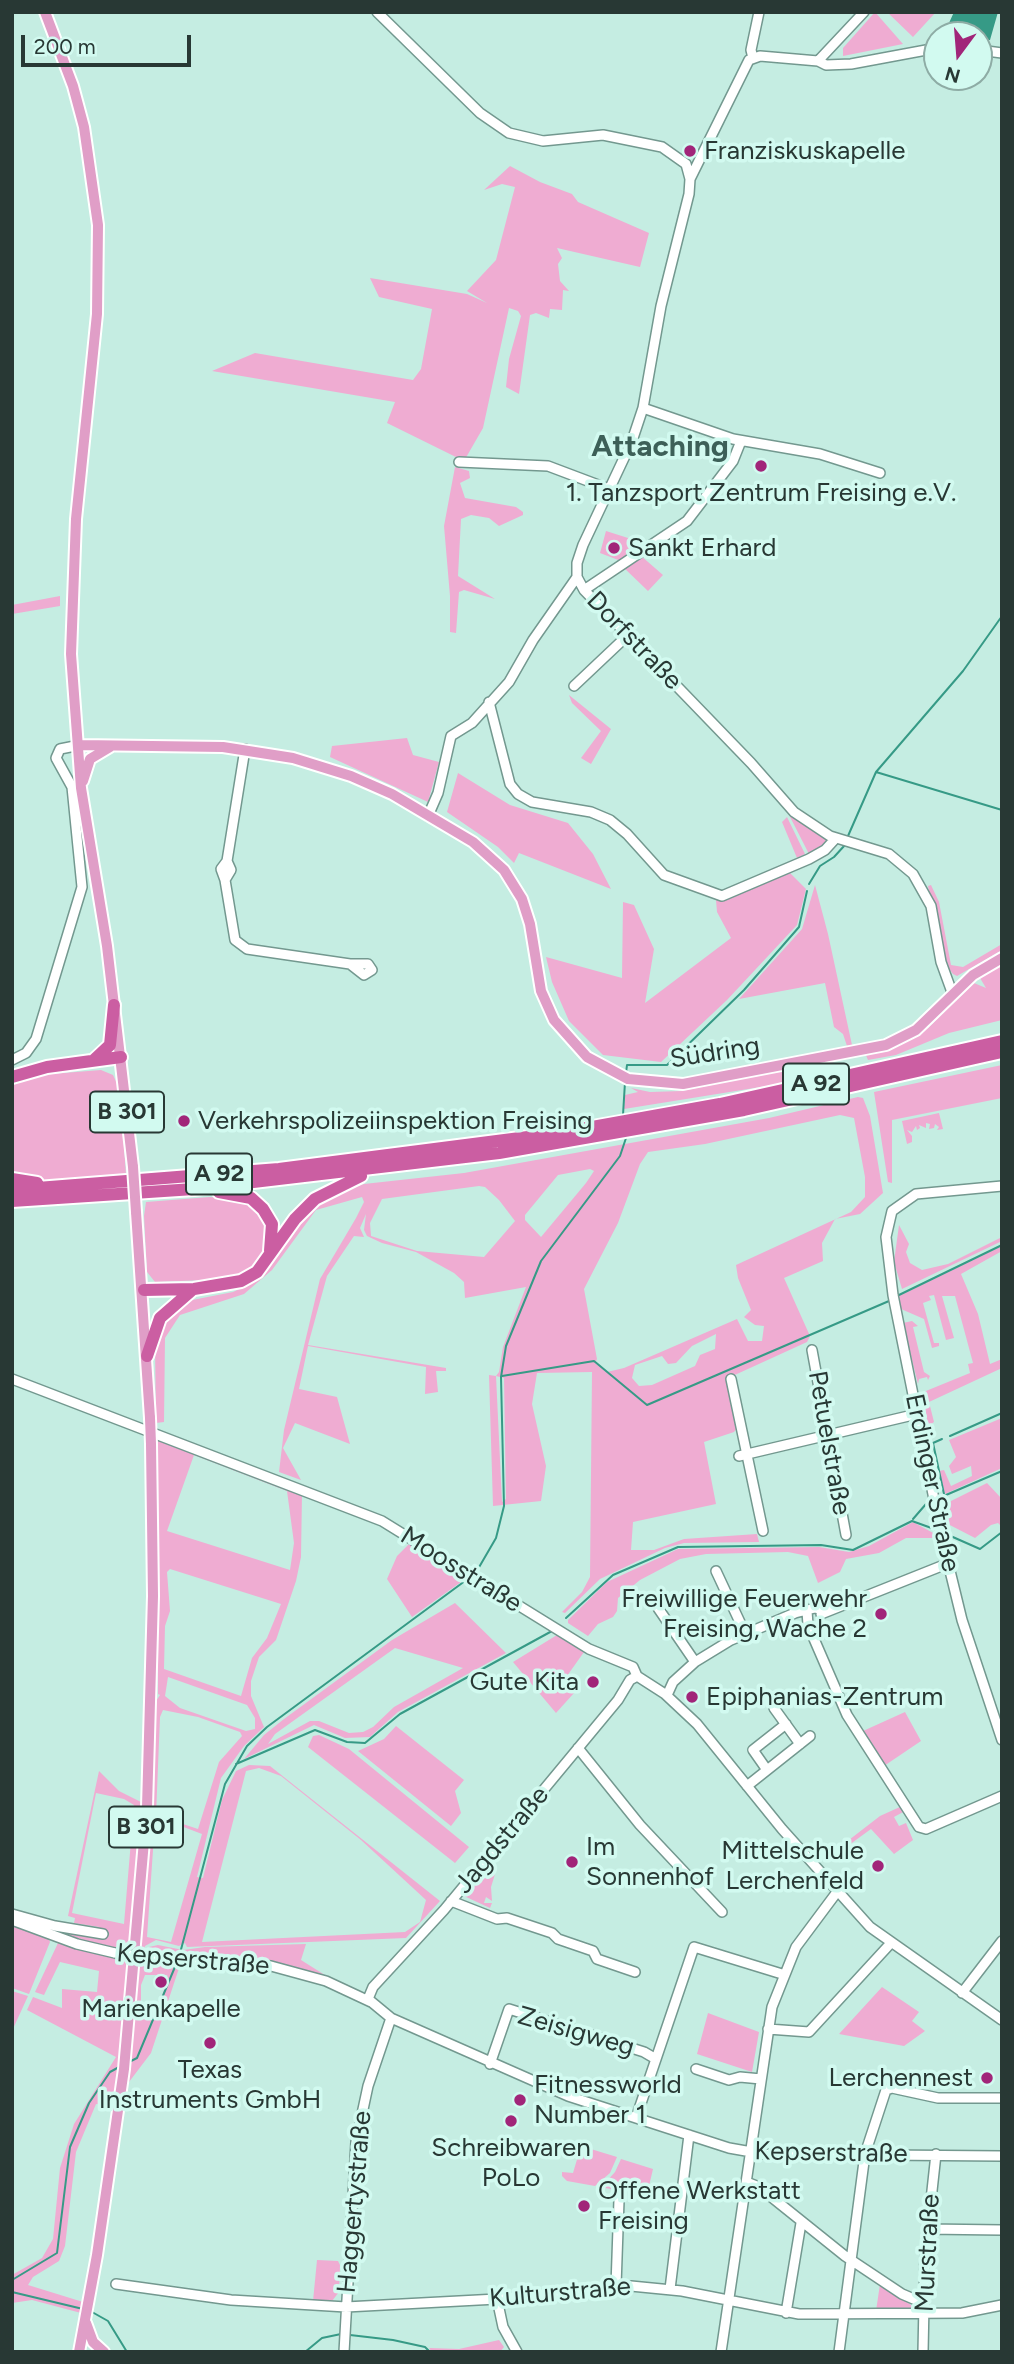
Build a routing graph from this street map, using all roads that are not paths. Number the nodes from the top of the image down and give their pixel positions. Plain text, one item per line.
1 (45, 12) edge
2 (377, 12) edge
3 (759, 12) edge
4 (864, 12) edge
5 (923, 50) edge
6 (828, 52) junction
7 (753, 58) junction
8 (818, 61) junction
9 (835, 65) junction
10 (690, 179) junction
11 (643, 408) junction
12 (741, 441) junction
13 (459, 462) dead end
14 (880, 473) dead end
15 (609, 488) junction
16 (577, 578) junction
17 (584, 590) junction
18 (628, 635) junction
19 (574, 686) dead end
20 (489, 702) junction
21 (76, 711) junction
22 (116, 744) junction
23 (80, 745) junction
24 (245, 750) junction
25 (81, 788) junction
26 (428, 816) junction
27 (844, 841) junction
28 (1002, 958) edge
29 (350, 964) dead end
30 (946, 973) junction
31 (967, 981) junction
32 (953, 995) junction
33 (114, 1005) junction
34 (1002, 1041) edge
35 (1002, 1052) edge
36 (121, 1057) junction
37 (12, 1060) edge
38 (94, 1060) junction
39 (12, 1077) edge
40 (625, 1127) junction
41 (376, 1169) junction
42 (12, 1179) edge
43 (1002, 1186) edge
44 (64, 1188) junction
45 (194, 1189) junction
46 (12, 1190) edge
47 (12, 1201) edge
48 (269, 1257) junction
49 (194, 1289) junction
50 (144, 1290) junction
51 (812, 1350) dead end
52 (148, 1356) junction
53 (12, 1379) edge
54 (731, 1379) dead end
55 (917, 1414) junction
56 (827, 1435) junction
57 (743, 1455) junction
58 (763, 1531) dead end
59 (846, 1535) dead end
60 (949, 1563) junction
61 (716, 1571) dead end
62 (658, 1608) dead end
63 (809, 1611) junction
64 (745, 1633) junction
65 (695, 1662) junction
66 (636, 1677) junction
67 (666, 1693) junction
68 (774, 1708) dead end
69 (786, 1724) junction
70 (810, 1736) dead end
71 (1002, 1740) edge
72 (800, 1744) junction
73 (578, 1748) junction
74 (767, 1770) junction
75 (747, 1786) junction
76 (1002, 1796) edge
77 (837, 1892) junction
78 (452, 1901) junction
79 (722, 1912) dead end
80 (12, 1914) edge
81 (12, 1920) edge
82 (103, 1934) dead end
83 (1002, 1941) edge
84 (890, 1944) junction
85 (635, 1972) dead end
86 (782, 1975) junction
87 (962, 1993) junction
88 (373, 2003) junction
89 (391, 2018) junction
90 (1002, 2020) edge
91 (768, 2029) junction
92 (656, 2059) junction
93 (490, 2064) junction
94 (696, 2069) dead end
95 (761, 2079) junction
96 (1002, 2098) edge
97 (636, 2118) junction
98 (689, 2135) junction
99 (753, 2153) junction
100 (865, 2154) junction
101 (936, 2154) junction
102 (1002, 2156) edge
103 (749, 2183) junction
104 (619, 2200) dead end
105 (801, 2223) junction
106 (927, 2229) junction
107 (1002, 2230) edge
108 (853, 2261) junction
109 (116, 2284) dead end
110 (616, 2286) junction
111 (670, 2289) junction
112 (497, 2300) junction
113 (729, 2301) junction
114 (923, 2303) junction
115 (1002, 2305) edge
116 (346, 2307) junction
117 (786, 2313) junction
118 (925, 2314) junction
119 (844, 2315) junction
120 (86, 2320) junction
121 (79, 2352) edge
122 (104, 2352) edge
123 (344, 2352) edge
124 (517, 2352) edge
125 (721, 2352) edge
126 (839, 2352) edge
127 (923, 2352) edge

1 - 21 main road
2 - 10 street
3 - 7 street
4 - 6 street
5 - 9 street
6 - 8 street
6 - 9 street
7 - 8 street
7 - 10 street
8 - 9 street
10 - 11 street, Dorfstraße
11 - 12 street
11 - 15 street, Dorfstraße
12 - 14 street
12 - 17 street
13 - 15 street
15 - 16 street, Dorfstraße
16 - 17 street, Dorfstraße
16 - 20 street
17 - 18 street, Dorfstraße
18 - 19 street
18 - 27 street, Dorfstraße
20 - 26 street
20 - 27 street
21 - 22 main road
21 - 23 main road
22 - 23 main road
22 - 24 main road, Südring
22 - 25 main road
23 - 25 main road
23 - 37 street
24 - 26 main road, Südring
24 - 29 street
25 - 33 main road
26 - 32 main road, Südring
27 - 30 street, Dorfstraße
28 - 31 main road, Südring
30 - 31 street
30 - 32 street, Dorfstraße
31 - 32 main road, Südring
33 - 36 main road
33 - 38 highway
34 - 40 highway, A 92
35 - 40 highway, A 92
36 - 38 highway
36 - 50 main road, B 301, bridge
38 - 39 highway
40 - 41 highway, A 92
40 - 44 highway, A 92
41 - 45 highway, A 92
41 - 48 highway
42 - 44 highway
43 - 55 street, Erdinger Straße
44 - 46 highway, A 92
45 - 47 highway, A 92
45 - 48 highway
48 - 49 highway
49 - 50 highway
49 - 52 highway
50 - 52 main road, B 301
51 - 56 street, Petuelstraße
52 - 120 main road, B 301, bridge
53 - 66 street, Moosstraße
54 - 57 street
55 - 56 street
55 - 60 street, Erdinger Straße
56 - 57 street
56 - 59 street, Petuelstraße
57 - 58 street
60 - 63 street
60 - 71 street, Erdinger Straße
61 - 64 street
62 - 65 street
63 - 64 street
63 - 76 street
64 - 65 street
65 - 67 street
66 - 67 street, Moosstraße
66 - 73 street, Jagdstraße
67 - 75 street, Moosstraße
68 - 69 street
69 - 72 street
69 - 74 street
70 - 72 street
72 - 74 street
73 - 78 street, Jagdstraße
73 - 79 street
74 - 75 street
75 - 77 street, Moosstraße
77 - 84 street, Moosstraße
77 - 86 street
78 - 85 street
78 - 88 street, Jagdstraße
80 - 82 street, Kepserstraße
81 - 88 street, Kepserstraße, bridge
83 - 87 street
84 - 87 street, Moosstraße
84 - 91 street
86 - 91 street
86 - 92 street
87 - 90 street, Moosstraße
88 - 89 street
89 - 93 street, Kepserstraße
89 - 116 street, Haggertystraße
91 - 95 street
92 - 93 street, Zeisigweg
92 - 97 street
93 - 97 street, Kepserstraße
94 - 95 street
95 - 99 street
96 - 100 street
97 - 98 street, Kepserstraße
98 - 99 street, Kepserstraße
98 - 111 street
99 - 100 street, Kepserstraße
99 - 103 street
100 - 101 street, Kepserstraße
100 - 108 street
101 - 102 street, Kepserstraße
101 - 106 street, Murstraße
103 - 105 street
103 - 113 street
104 - 110 street
105 - 108 street
105 - 117 street
106 - 107 street
106 - 114 street, Murstraße
108 - 114 street
108 - 119 street
109 - 116 street, Kulturstraße
110 - 111 street, Kulturstraße
110 - 112 street, Kulturstraße
111 - 113 street, Kulturstraße
112 - 116 street, Kulturstraße
112 - 124 street
113 - 117 street, Kulturstraße
113 - 125 street
114 - 118 street, Murstraße
115 - 118 street, Kulturstraße
116 - 123 street, Haggertystraße
117 - 119 street, Kulturstraße
118 - 119 street, Kulturstraße
118 - 127 street, Murstraße
119 - 126 street
120 - 121 main road, B 301
120 - 122 main road

